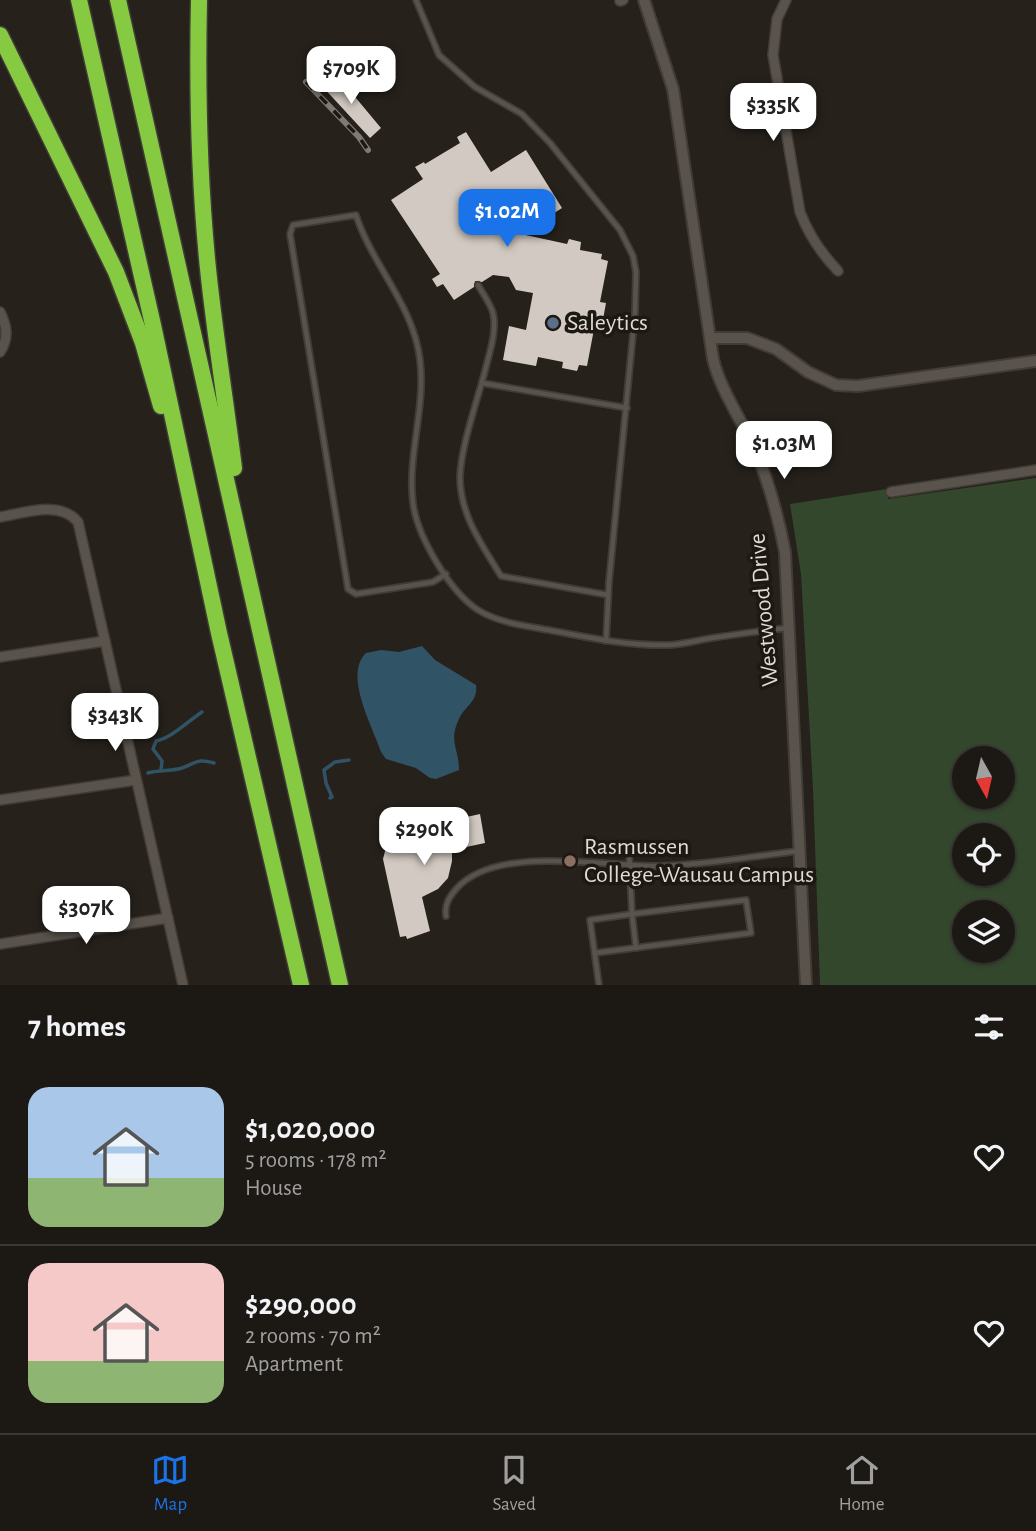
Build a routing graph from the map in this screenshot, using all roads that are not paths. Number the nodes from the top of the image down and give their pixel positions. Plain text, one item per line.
1 (79, 0) edge
2 (118, 0) edge
3 (199, 0) edge
4 (416, 0) edge
5 (645, 0) edge
6 (786, 0) edge
7 (0, 35) edge
8 (838, 271) dead end
9 (478, 285) dead end
10 (0, 312) edge
11 (710, 338) junction
12 (2, 349) edge
13 (1036, 361) edge
14 (482, 383) junction
15 (626, 408) junction
16 (1036, 470) edge
17 (891, 492) dead end
18 (193, 516) junction
19 (236, 516) junction
20 (0, 517) edge
21 (446, 574) junction
22 (608, 595) junction
23 (789, 628) junction
24 (105, 641) junction
25 (606, 641) junction
26 (0, 657) edge
27 (136, 780) junction
28 (0, 800) edge
29 (629, 851) dead end
30 (800, 851) junction
31 (629, 865) junction
32 (632, 914) junction
33 (446, 916) dead end
34 (168, 918) junction
35 (0, 944) edge
36 (636, 948) junction
37 (595, 953) junction
38 (183, 985) edge
39 (301, 985) edge
40 (340, 985) edge
41 (599, 985) edge
42 (806, 985) edge

1 - 18 highway
2 - 19 highway
3 - 19 highway
4 - 15 lane
5 - 11 street, Westwood Drive
6 - 8 street
7 - 18 highway
9 - 14 lane
10 - 12 street
11 - 13 street
11 - 23 street, Westwood Drive
14 - 15 lane
14 - 22 lane
15 - 22 lane
16 - 17 street
18 - 39 highway
19 - 40 highway
20 - 24 street
21 - 21 lane
21 - 25 lane
22 - 25 lane
23 - 25 lane
23 - 30 street, Westwood Drive
24 - 26 street
24 - 27 street
27 - 28 street
27 - 34 street
29 - 31 lane
30 - 31 lane
30 - 42 street, Westwood Drive
31 - 32 lane
31 - 33 lane
32 - 36 lane
32 - 36 lane
32 - 37 lane
34 - 35 street
34 - 38 street
36 - 37 lane
37 - 41 lane

